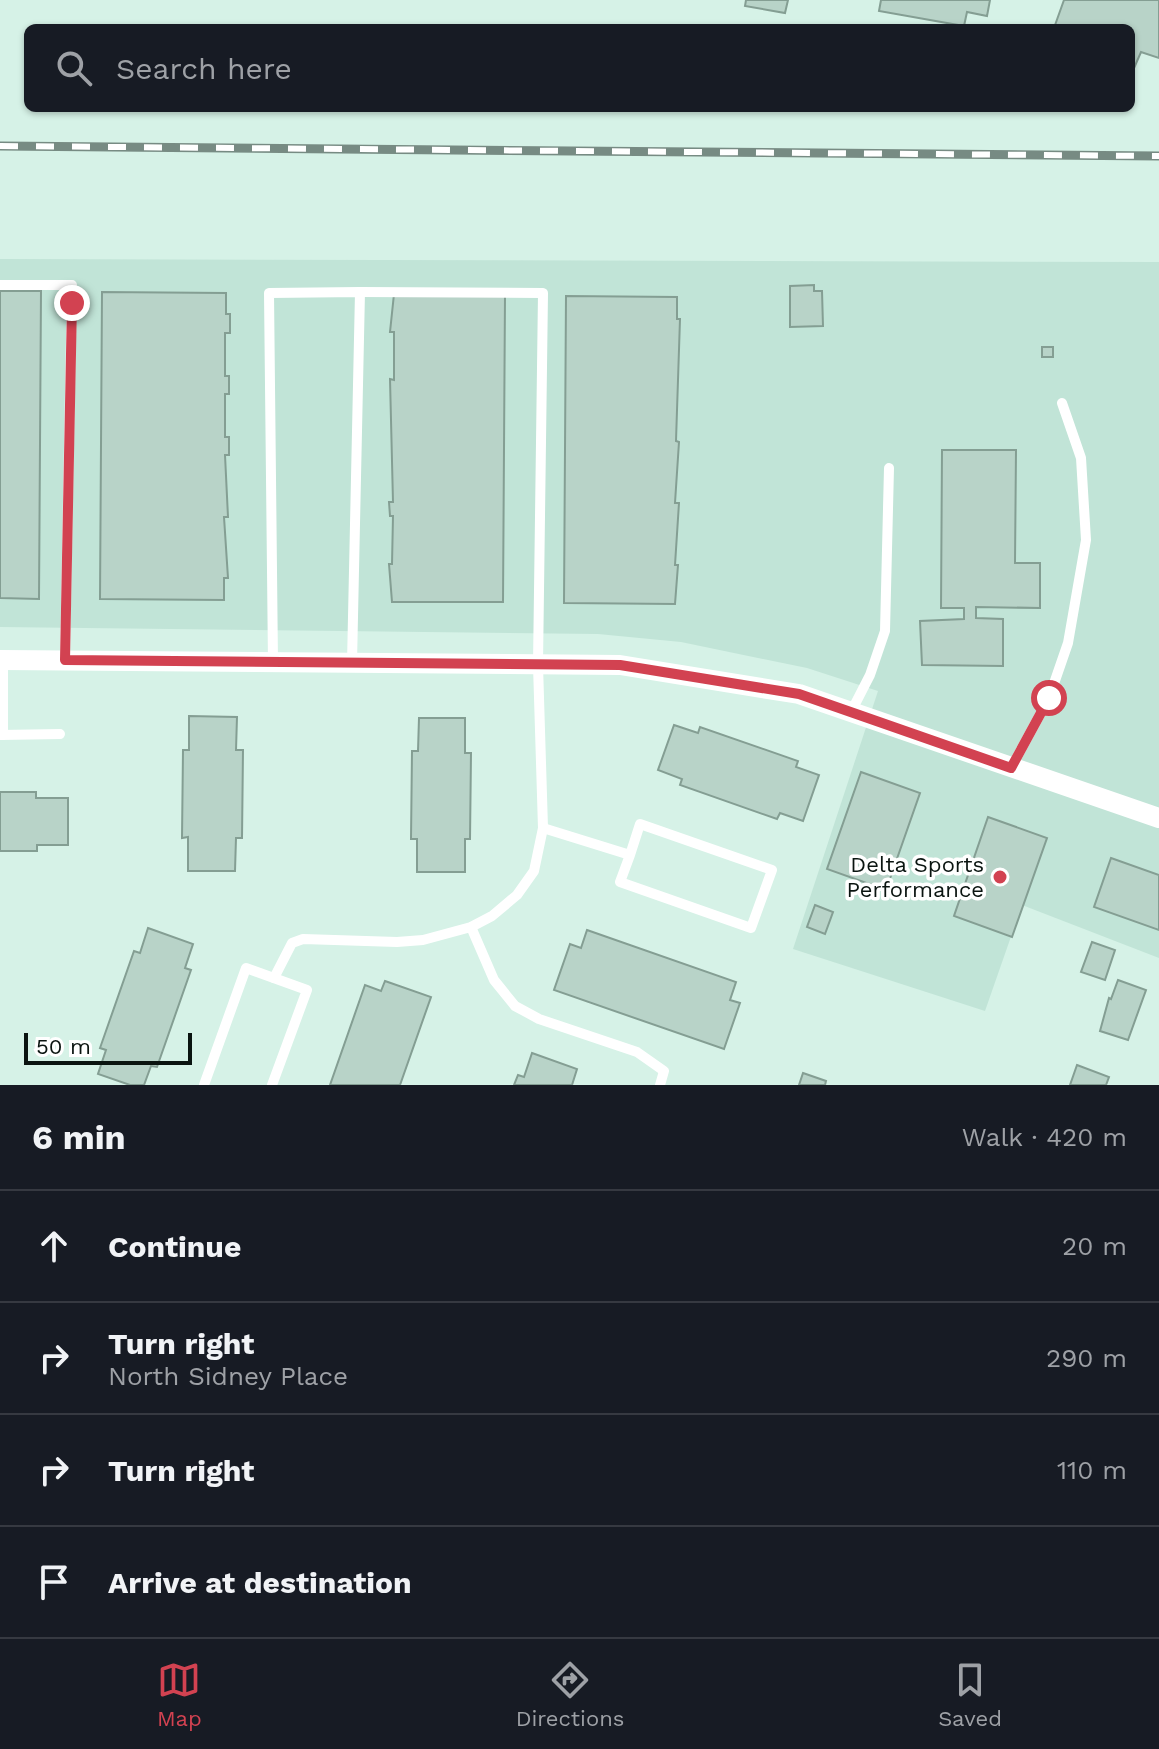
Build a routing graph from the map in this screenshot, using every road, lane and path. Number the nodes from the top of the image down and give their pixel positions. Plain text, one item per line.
1 (0, 285) edge
2 (360, 292) junction
3 (1062, 403) dead end
4 (889, 468) dead end
5 (1, 660) edge
6 (65, 660) junction
7 (273, 663) junction
8 (352, 663) junction
9 (538, 665) junction
10 (851, 712) junction
11 (60, 734) dead end
12 (2, 735) edge
13 (1011, 768) junction
14 (1159, 818) edge
15 (543, 828) junction
16 (630, 855) junction
17 (471, 927) junction
18 (274, 978) junction
19 (204, 1085) edge
20 (272, 1085) edge
21 (660, 1085) edge

1 - 6 lane
2 - 7 lane
2 - 8 lane
2 - 9 lane
3 - 13 lane
4 - 10 lane
5 - 6 street
5 - 12 lane
6 - 7 street
7 - 8 street
8 - 9 street
9 - 10 street
9 - 15 lane
10 - 13 street
11 - 12 lane
13 - 14 street
15 - 16 lane
15 - 17 lane
16 - 16 lane
17 - 18 lane
17 - 21 lane
18 - 19 lane
18 - 20 lane

